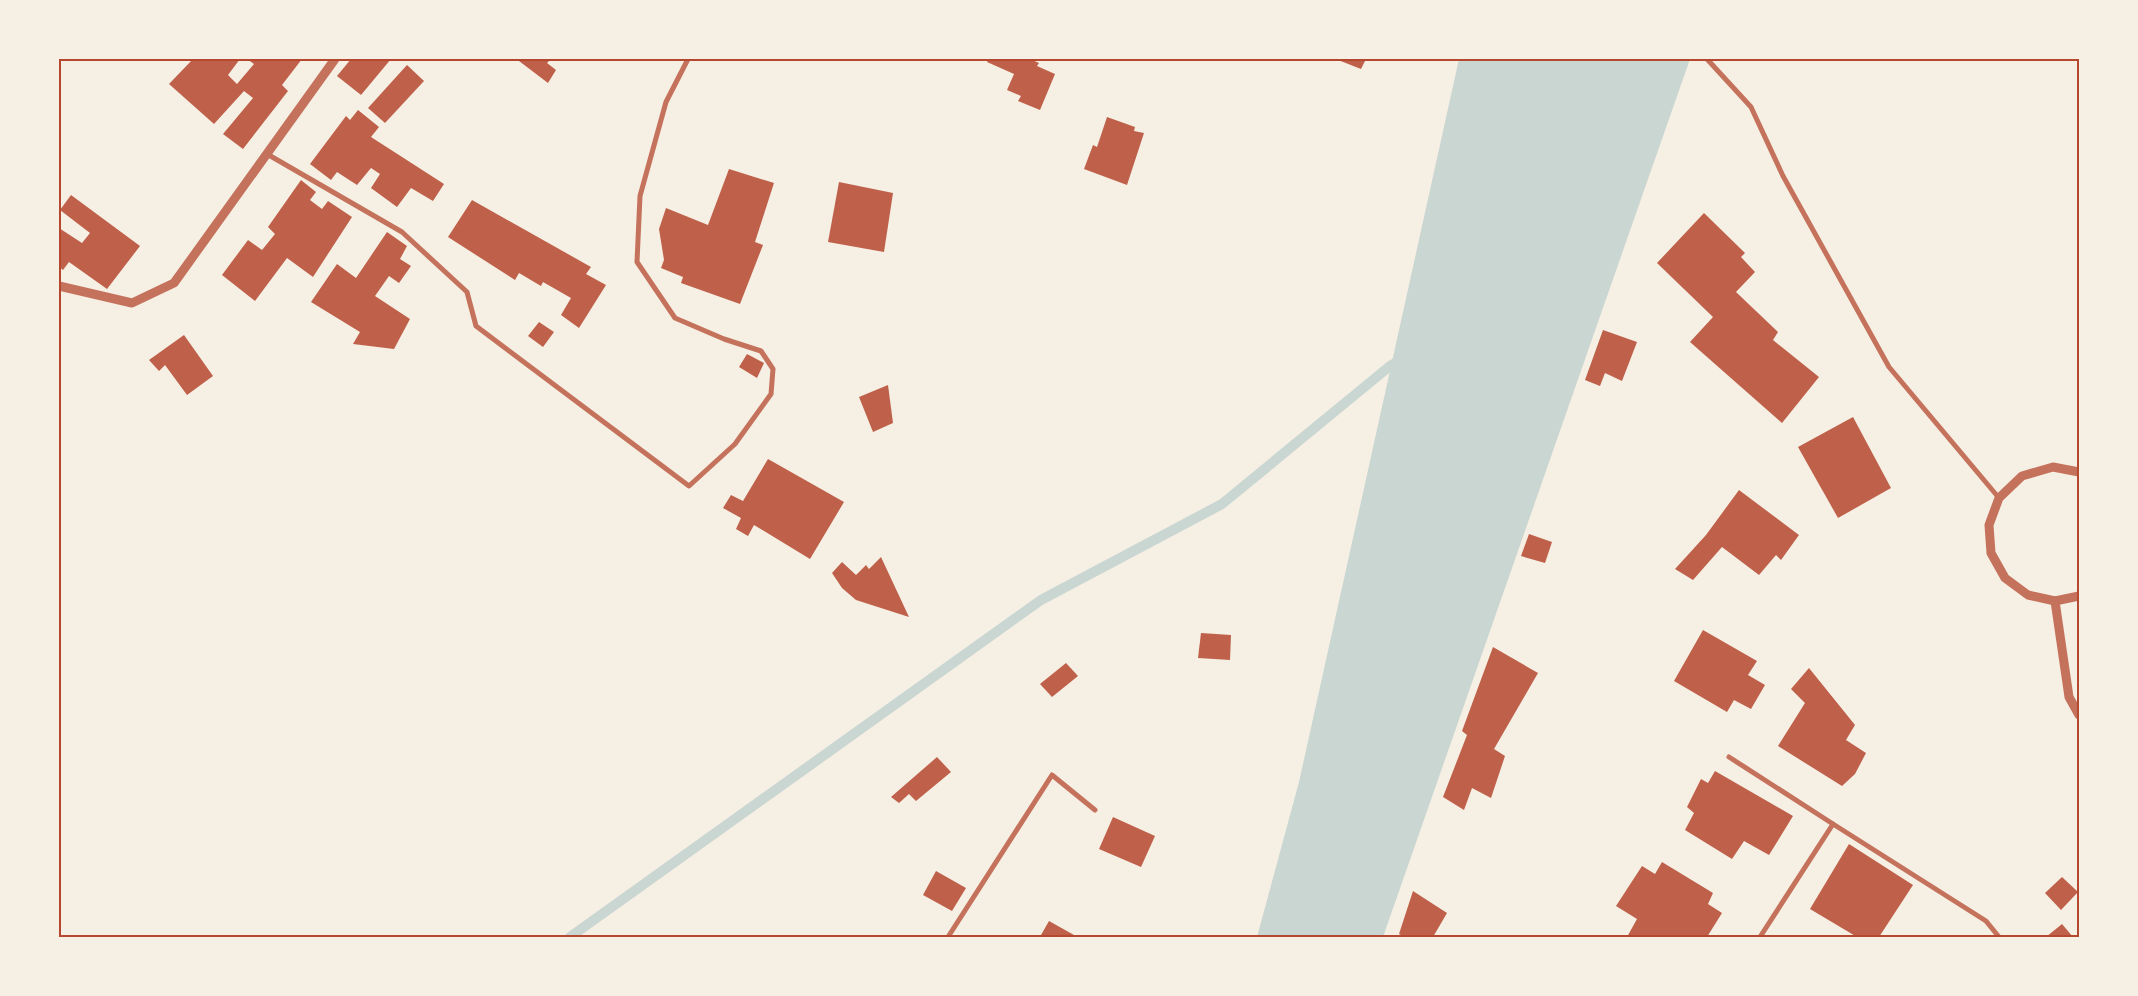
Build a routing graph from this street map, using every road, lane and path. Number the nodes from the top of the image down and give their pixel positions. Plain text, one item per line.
1 (335, 59) edge
2 (688, 59) edge
3 (1706, 59) edge
4 (267, 154) junction
5 (59, 286) edge
6 (2079, 472) edge
7 (1999, 498) junction
8 (2079, 596) edge
9 (2055, 601) junction
10 (2079, 715) edge
11 (1729, 757) dead end
12 (1095, 810) dead end
13 (1833, 824) junction
14 (948, 937) edge
15 (1760, 937) edge
16 (1999, 937) edge

1 - 4 street
2 - 4 street
3 - 7 street
4 - 5 street
6 - 7 street
7 - 9 street
8 - 9 street
9 - 10 street
11 - 13 street
12 - 14 street
13 - 15 street
13 - 16 street

